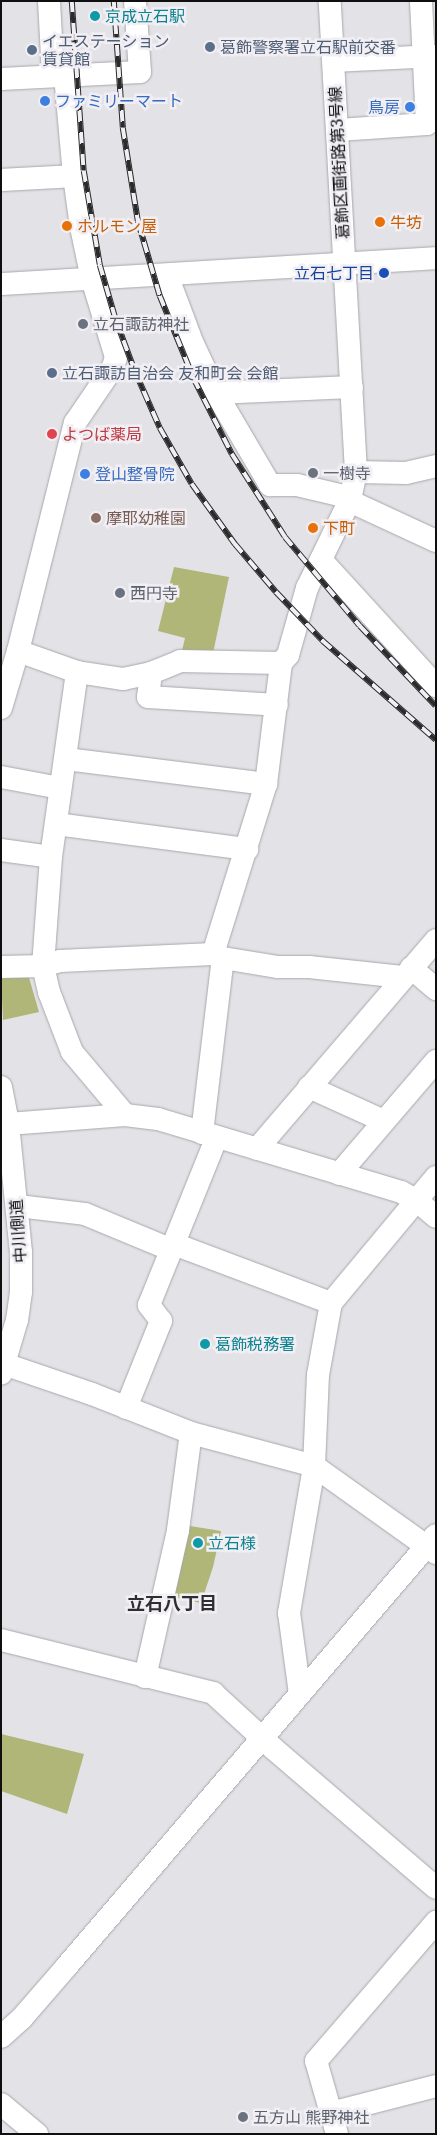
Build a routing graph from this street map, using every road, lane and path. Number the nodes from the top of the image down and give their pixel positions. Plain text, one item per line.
1 (49, 1) edge
2 (135, 1) edge
3 (330, 1) edge
4 (422, 1) edge
5 (430, 56) edge
6 (333, 61) junction
7 (59, 75) junction
8 (1, 79) edge
9 (338, 130) junction
10 (74, 176) junction
11 (1, 180) edge
12 (436, 258) edge
13 (344, 264) junction
14 (167, 274) junction
15 (92, 279) junction
16 (1, 284) edge
17 (352, 387) junction
18 (216, 393) junction
19 (436, 466) edge
20 (356, 472) junction
21 (350, 500) junction
22 (436, 541) edge
23 (321, 560) junction
24 (18, 651) junction
25 (281, 663) junction
26 (77, 672) junction
27 (151, 673) junction
28 (436, 686) edge
29 (277, 705) junction
30 (1, 708) edge
31 (66, 759) junction
32 (1, 777) edge
33 (266, 784) junction
34 (60, 788) junction
35 (56, 824) junction
36 (1, 850) edge
37 (247, 850) junction
38 (51, 857) junction
39 (436, 940) edge
40 (218, 956) junction
41 (43, 966) junction
42 (1, 967) edge
43 (407, 972) junction
44 (436, 990) edge
45 (436, 1061) edge
46 (1, 1087) edge
47 (310, 1087) junction
48 (125, 1115) junction
49 (384, 1122) junction
50 (11, 1124) junction
51 (209, 1135) junction
52 (257, 1149) junction
53 (339, 1174) junction
54 (436, 1177) edge
55 (416, 1200) junction
56 (18, 1206) junction
57 (436, 1217) edge
58 (173, 1247) junction
59 (331, 1303) junction
60 (3, 1369) edge
61 (126, 1408) junction
62 (191, 1433) junction
63 (314, 1466) junction
64 (433, 1544) edge
65 (1, 1640) edge
66 (145, 1677) junction
67 (300, 1694) junction
68 (263, 1737) junction
69 (436, 1888) edge
70 (436, 1922) edge
71 (1, 2037) edge
72 (436, 2086) edge
73 (1, 2104) edge
74 (334, 2124) edge
75 (34, 2132) edge

1 - 7 street
2 - 7 street
3 - 6 street, 葛飾区画街路第3号線
4 - 5 street
5 - 6 street
5 - 9 street
6 - 9 street, 葛飾区画街路第3号線
7 - 8 street
7 - 10 street
9 - 13 street, 葛飾区画街路第3号線
10 - 11 street
10 - 15 street
12 - 13 street
13 - 14 street
13 - 17 street, 葛飾区画街路第3号線
14 - 15 street
14 - 18 street
15 - 16 street
15 - 24 street
17 - 18 street
17 - 20 street, 葛飾区画街路第3号線
18 - 21 street
19 - 20 street
20 - 21 street, 葛飾区画街路第3号線
21 - 22 street
21 - 23 street, 葛飾区画街路第3号線
23 - 25 street, 葛飾区画街路第3号線
23 - 28 street
24 - 26 street
24 - 30 street
25 - 27 street
25 - 29 street
26 - 27 street
26 - 31 street
27 - 29 street
29 - 33 street
31 - 33 street
31 - 34 street
32 - 34 street
33 - 37 street
34 - 35 street
35 - 37 street
35 - 38 street
36 - 38 street
37 - 40 street
38 - 41 street
39 - 43 street
40 - 41 street
40 - 43 street
40 - 51 street
41 - 42 street
41 - 48 street
43 - 44 street
43 - 47 street
45 - 49 street
46 - 50 street, 中川側道
47 - 49 street
47 - 52 street
48 - 50 street
48 - 51 street
49 - 53 street
50 - 56 street, 中川側道
51 - 52 street
51 - 58 street
52 - 53 street
53 - 55 street
54 - 55 street
55 - 57 street
55 - 59 street
56 - 58 street
56 - 60 street, 中川側道
58 - 59 street
58 - 61 street
59 - 63 street
60 - 61 street
61 - 62 street
62 - 63 street
62 - 66 street
63 - 64 street
63 - 67 street
64 - 67 street
65 - 66 street
66 - 68 street
67 - 68 street
68 - 69 street
68 - 71 street
70 - 74 street
72 - 74 street
73 - 75 street

